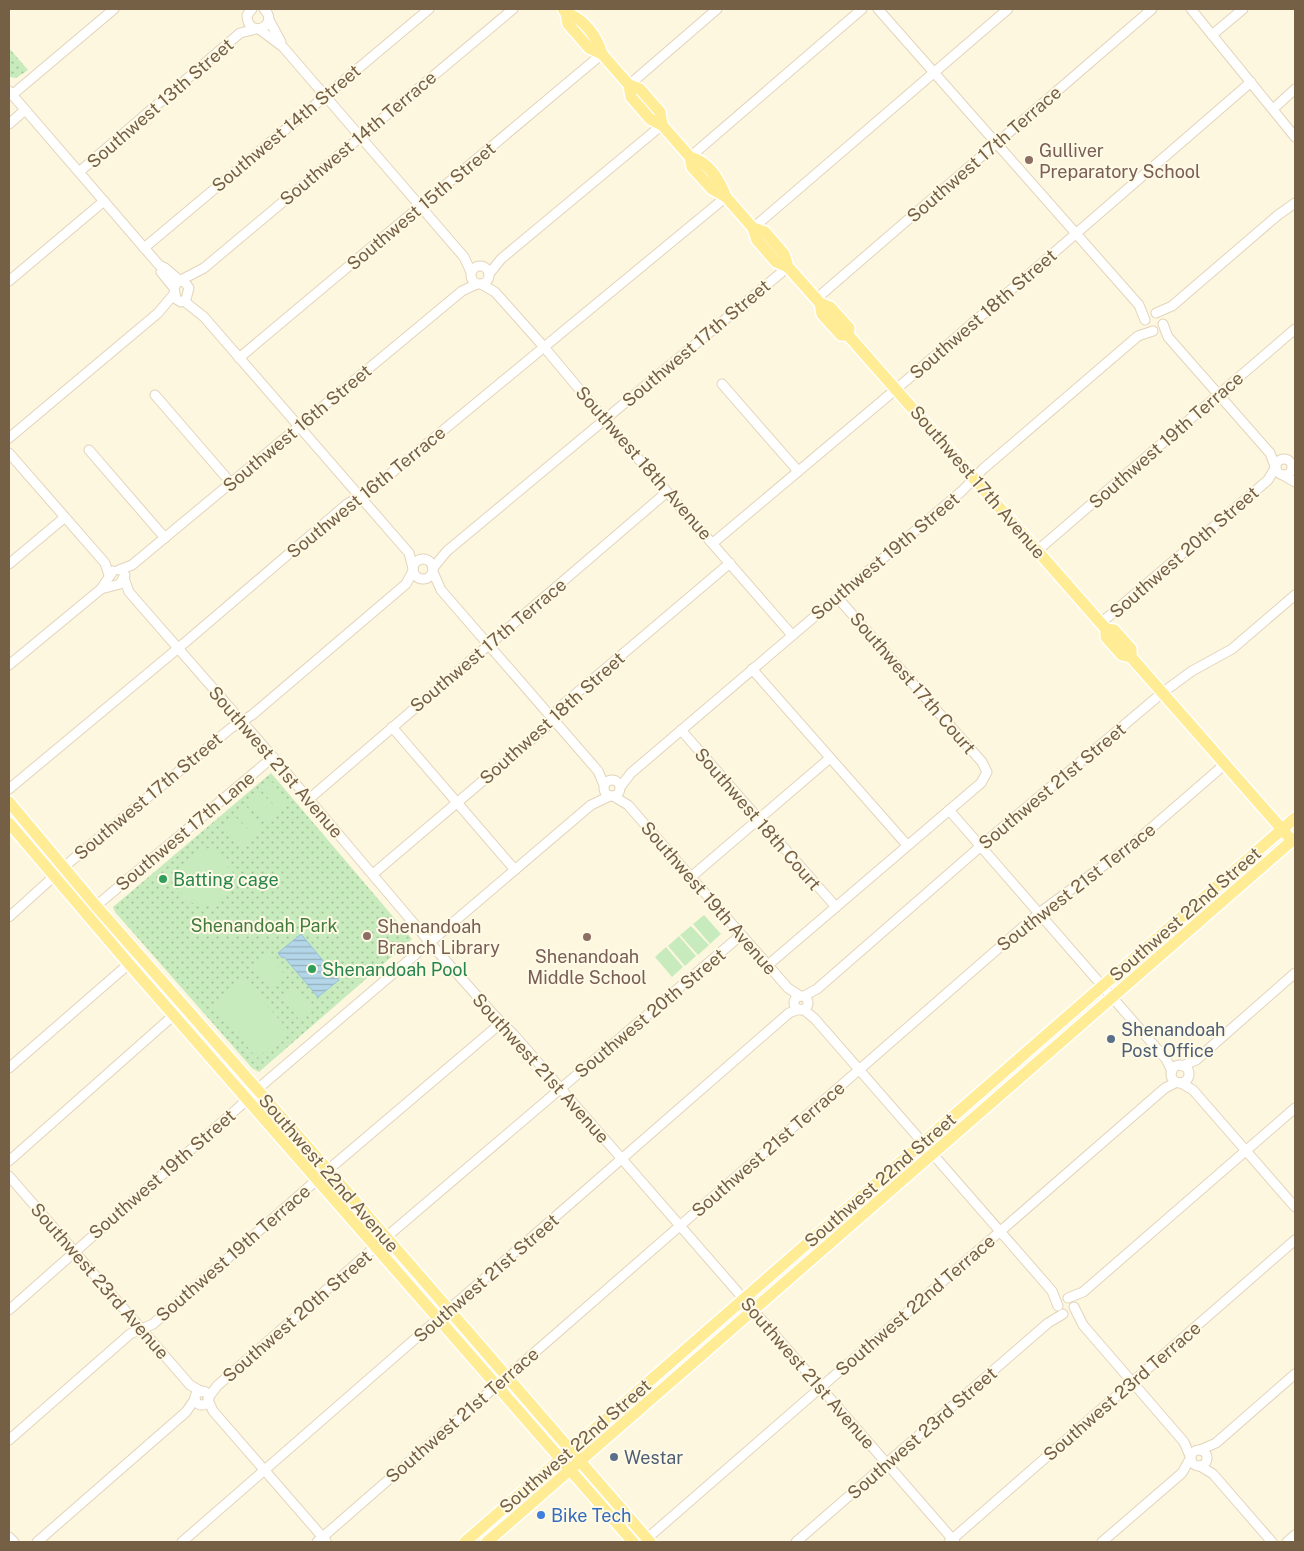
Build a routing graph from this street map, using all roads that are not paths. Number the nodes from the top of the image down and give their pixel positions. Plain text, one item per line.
1 (114, 9) edge
2 (429, 9) edge
3 (513, 9) edge
4 (717, 9) edge
5 (862, 9) edge
6 (878, 9) edge
7 (1008, 9) edge
8 (1152, 9) edge
9 (1191, 9) edge
10 (1243, 9) edge
11 (567, 10) edge
12 (248, 13) edge
13 (269, 14) edge
14 (257, 29) junction
15 (240, 34) junction
16 (1212, 35) junction
17 (283, 47) junction
18 (602, 54) junction
19 (934, 73) junction
20 (1251, 82) junction
21 (628, 85) junction
22 (1295, 89) edge
23 (11, 93) edge
24 (326, 95) junction
25 (1273, 109) junction
26 (25, 110) junction
27 (9, 124) edge
28 (662, 125) junction
29 (360, 136) junction
30 (1295, 137) edge
31 (996, 144) junction
32 (690, 157) junction
33 (79, 172) junction
34 (726, 196) junction
35 (104, 201) junction
36 (1295, 203) edge
37 (421, 207) junction
38 (753, 228) junction
39 (1076, 234) junction
40 (144, 248) junction
41 (788, 267) junction
42 (204, 268) junction
43 (480, 275) junction
44 (9, 281) edge
45 (177, 286) junction
46 (185, 296) junction
47 (818, 301) junction
48 (1139, 306) junction
49 (1172, 306) junction
50 (158, 313) junction
51 (1154, 313) junction
52 (1145, 321) junction
53 (1163, 322) junction
54 (1295, 329) edge
55 (1154, 331) junction
56 (1138, 336) junction
57 (1168, 337) junction
58 (544, 347) junction
59 (239, 358) junction
60 (722, 384) dead end
61 (895, 389) junction
62 (155, 395) dead end
63 (1219, 395) junction
64 (605, 419) junction
65 (299, 427) junction
66 (9, 438) edge
67 (90, 450) dead end
68 (9, 453) edge
69 (1295, 454) edge
70 (1293, 465) edge
71 (1280, 467) junction
72 (798, 471) junction
73 (974, 478) junction
74 (1295, 480) edge
75 (231, 483) junction
76 (667, 492) junction
77 (360, 496) junction
78 (64, 518) junction
79 (165, 538) junction
80 (713, 543) junction
81 (1038, 550) junction
82 (409, 553) junction
83 (443, 554) junction
84 (425, 560) junction
85 (730, 563) junction
86 (9, 564) edge
87 (413, 569) junction
88 (433, 570) junction
89 (117, 577) junction
90 (422, 579) junction
91 (406, 584) junction
92 (441, 590) junction
93 (1295, 595) edge
94 (838, 597) junction
95 (1104, 626) junction
96 (792, 635) junction
97 (488, 645) junction
98 (178, 648) junction
99 (9, 665) edge
100 (752, 669) junction
101 (1162, 693) junction
102 (552, 718) junction
103 (242, 721) junction
104 (392, 727) junction
105 (681, 730) junction
106 (273, 757) junction
107 (830, 758) junction
108 (1225, 764) junction
109 (612, 784) junction
110 (9, 790) edge
111 (611, 796) junction
112 (309, 798) junction
113 (9, 802) edge
114 (458, 802) junction
115 (591, 805) junction
116 (628, 805) junction
117 (949, 810) junction
118 (1295, 818) edge
119 (759, 820) junction
120 (9, 823) edge
121 (1282, 830) junction
122 (1294, 841) edge
123 (907, 846) junction
124 (981, 846) junction
125 (64, 868) junction
126 (515, 870) junction
127 (373, 874) junction
128 (54, 877) junction
129 (691, 877) junction
130 (96, 906) junction
131 (836, 907) junction
132 (1039, 913) junction
133 (9, 917) edge
134 (742, 935) junction
135 (430, 942) junction
136 (139, 955) junction
137 (129, 964) junction
138 (768, 965) junction
139 (1295, 974) edge
140 (1103, 986) junction
141 (1113, 997) junction
142 (801, 1003) junction
143 (184, 1006) junction
144 (173, 1015) junction
145 (501, 1023) junction
146 (9, 1068) edge
147 (860, 1069) junction
148 (1180, 1074) junction
149 (561, 1089) junction
150 (256, 1090) junction
151 (246, 1099) junction
152 (1295, 1108) edge
153 (923, 1142) junction
154 (1246, 1150) junction
155 (933, 1154) junction
156 (622, 1159) junction
157 (9, 1161) edge
158 (328, 1170) junction
159 (9, 1176) edge
160 (317, 1179) junction
161 (1295, 1206) edge
162 (680, 1226) junction
163 (1000, 1231) junction
164 (386, 1238) junction
165 (1295, 1240) edge
166 (376, 1246) junction
167 (74, 1252) junction
168 (1052, 1291) junction
169 (1082, 1293) junction
170 (1067, 1298) junction
171 (744, 1299) junction
172 (1074, 1306) junction
173 (9, 1310) edge
174 (448, 1310) junction
175 (754, 1310) junction
176 (1061, 1310) junction
177 (439, 1319) junction
178 (1080, 1322) junction
179 (141, 1329) junction
180 (1295, 1374) edge
181 (506, 1377) junction
182 (1132, 1382) junction
183 (496, 1386) junction
184 (820, 1387) junction
185 (202, 1398) junction
186 (9, 1440) edge
187 (1184, 1442) junction
188 (1216, 1443) junction
189 (570, 1450) junction
190 (1199, 1450) junction
191 (1190, 1458) junction
192 (560, 1459) junction
193 (580, 1461) junction
194 (886, 1463) junction
195 (1203, 1463) junction
196 (570, 1470) junction
197 (264, 1471) junction
198 (1182, 1472) junction
199 (1295, 1535) edge
200 (9, 1537) edge
201 (322, 1541) edge
202 (647, 1541) edge
203 (952, 1541) edge
204 (14, 1542) edge
205 (37, 1542) edge
206 (182, 1542) edge
207 (465, 1542) edge
208 (487, 1542) edge
209 (633, 1542) edge
210 (796, 1542) edge
211 (1102, 1542) edge
212 (1272, 1542) edge
213 (1287, 1542) edge

1 - 23 street
2 - 24 street, Southwest 14th Street
3 - 29 street, Southwest 14th Terrace
4 - 21 street
5 - 32 street
6 - 19 street
7 - 19 street
8 - 31 street, Southwest 17th Terrace
9 - 16 street
10 - 16 street
11 - 18 main road, Southwest 17th Avenue
12 - 14 street, Southwest 18th Avenue
12 - 15 street, Southwest 13th Street
13 - 14 street
13 - 17 street, Southwest 18th Avenue
14 - 15 street, Southwest 13th Street
14 - 17 street, Southwest 18th Avenue
15 - 33 street, Southwest 13th Street
16 - 20 street
17 - 24 street, Southwest 18th Avenue
18 - 21 main road, Southwest 17th Avenue
18 - 37 street, Southwest 15th Street
19 - 31 street
19 - 38 street
20 - 25 street
20 - 39 street, Southwest 18th Street
21 - 28 main road, Southwest 17th Avenue
22 - 25 street
23 - 26 street
24 - 29 street, Southwest 18th Avenue
24 - 40 street, Southwest 14th Street
25 - 30 street
26 - 27 street
26 - 33 street
28 - 32 main road, Southwest 17th Avenue
28 - 43 street, Southwest 16th Street
29 - 37 street, Southwest 18th Avenue
29 - 42 street, Southwest 14th Terrace
31 - 39 street
31 - 47 street, Southwest 17th Terrace
32 - 34 main road, Southwest 17th Avenue
33 - 35 street
34 - 38 main road, Southwest 17th Avenue
34 - 58 street, Southwest 16th Terrace
35 - 40 street
35 - 44 street
36 - 49 street
37 - 43 street, Southwest 18th Avenue
37 - 59 street, Southwest 15th Street
38 - 41 main road, Southwest 17th Avenue
39 - 48 street
39 - 61 street, Southwest 18th Street
40 - 45 street
41 - 47 main road, Southwest 17th Avenue
41 - 64 street, Southwest 17th Street
42 - 45 street, Southwest 14th Terrace
42 - 46 street, Southwest 14th Terrace
43 - 58 street, Southwest 18th Avenue
43 - 65 street, Southwest 16th Street
45 - 46 street
45 - 46 street
45 - 50 street, Southwest 14th Terrace
46 - 50 street, Southwest 14th Terrace
46 - 59 street
47 - 61 main road, Southwest 17th Avenue
48 - 51 street
48 - 52 street
49 - 51 street
49 - 53 street
50 - 66 street, Southwest 14th Terrace
51 - 52 street
51 - 53 street
52 - 55 street
52 - 56 street, Southwest 19th Street
53 - 55 street
53 - 57 street
54 - 63 street, Southwest 19th Terrace
55 - 56 street, Southwest 19th Street
55 - 57 street
56 - 73 street, Southwest 19th Street
57 - 63 street
58 - 64 street, Southwest 18th Avenue
58 - 77 street, Southwest 16th Terrace
59 - 65 street
60 - 72 street
61 - 72 street, Southwest 18th Street
61 - 73 main road, Southwest 17th Avenue
62 - 75 street
63 - 71 street
63 - 81 street, Southwest 19th Terrace
64 - 76 street, Southwest 18th Avenue
64 - 83 street, Southwest 17th Street
65 - 75 street, Southwest 16th Street
65 - 77 street
67 - 79 street
68 - 78 street, Southwest 21st Avenue
69 - 71 street, Southwest 20th Street
70 - 71 street
70 - 74 street
71 - 74 street
71 - 95 street, Southwest 20th Street
72 - 80 street, Southwest 18th Street
73 - 81 main road, Southwest 17th Avenue
73 - 94 street, Southwest 19th Street
75 - 79 street, Southwest 16th Street
76 - 80 street, Southwest 18th Avenue
76 - 97 street, Southwest 17th Terrace
77 - 82 street
77 - 98 street, Southwest 16th Terrace
78 - 86 street
78 - 89 street, Southwest 21st Avenue
79 - 89 street, Southwest 16th Street
80 - 85 street, Southwest 18th Avenue
81 - 95 main road, Southwest 17th Avenue
82 - 84 street
82 - 87 street
83 - 84 street, Southwest 17th Street
83 - 88 street, Southwest 17th Street
84 - 87 street
84 - 88 street
85 - 96 street, Southwest 18th Avenue
85 - 102 street, Southwest 18th Street
87 - 90 street
87 - 91 street, Southwest 17th Street
88 - 90 street
88 - 92 street, Southwest 19th Avenue
89 - 98 street, Southwest 21st Avenue
89 - 99 street, Southwest 16th Street
90 - 91 street, Southwest 17th Street
90 - 92 street, Southwest 19th Avenue
91 - 103 street, Southwest 17th Street
92 - 97 street, Southwest 19th Avenue
93 - 101 street, Southwest 21st Street
94 - 96 street, Southwest 19th Street
94 - 117 street, Southwest 17th Court
95 - 101 main road, Southwest 17th Avenue
96 - 100 street, Southwest 19th Street
97 - 102 street, Southwest 19th Avenue
97 - 104 street, Southwest 17th Terrace
98 - 103 street, Southwest 21st Avenue
98 - 110 street, Southwest 16th Terrace
100 - 105 street, Southwest 19th Street
100 - 107 street
101 - 108 main road, Southwest 17th Avenue
101 - 124 street, Southwest 21st Street
102 - 109 street, Southwest 19th Avenue
102 - 114 street, Southwest 18th Street
103 - 106 street, Southwest 21st Avenue
103 - 125 street, Southwest 17th Street
104 - 112 street, Southwest 17th Terrace
104 - 114 street
105 - 109 street, Southwest 19th Street
105 - 119 street, Southwest 18th Court
106 - 112 street, Southwest 21st Avenue
106 - 130 street, Southwest 17th Lane
107 - 119 street
107 - 123 street
108 - 121 main road, Southwest 17th Avenue
108 - 132 street, Southwest 21st Terrace
109 - 111 street
109 - 111 street, Southwest 19th Street
109 - 115 street, Southwest 19th Street
109 - 116 street, Southwest 19th Avenue
111 - 115 street, Southwest 19th Street
111 - 116 street, Southwest 19th Avenue
112 - 127 street, Southwest 21st Avenue
113 - 125 main road, Southwest 22nd Avenue
114 - 126 street
114 - 127 street, Southwest 18th Street
115 - 126 street, Southwest 19th Street
116 - 129 street, Southwest 19th Avenue
117 - 123 street
117 - 124 street
118 - 121 main road, Southwest 22nd Street
119 - 129 street
119 - 131 street, Southwest 18th Court
120 - 128 main road, Southwest 22nd Avenue
121 - 122 main road, Southwest 17th Avenue
121 - 140 main road, Southwest 22nd Street
122 - 141 main road, Southwest 22nd Street
123 - 131 street
124 - 132 street
124 - 142 street, Southwest 21st Street
125 - 128 street, Southwest 17th Street
125 - 130 main road, Southwest 22nd Avenue
126 - 135 street, Southwest 19th Street
127 - 135 street, Southwest 21st Avenue
128 - 133 street, Southwest 17th Street
128 - 137 main road, Southwest 22nd Avenue
129 - 134 street, Southwest 19th Avenue
130 - 136 main road, Southwest 22nd Avenue
131 - 138 street
132 - 140 street
132 - 147 street, Southwest 21st Terrace
134 - 138 street, Southwest 19th Avenue
134 - 149 street, Southwest 20th Street
135 - 145 street, Southwest 21st Avenue
135 - 150 street, Southwest 19th Street
136 - 137 street
136 - 143 main road, Southwest 22nd Avenue
137 - 144 main road, Southwest 22nd Avenue
137 - 146 street
138 - 142 street, Southwest 19th Avenue
139 - 148 street, Southwest 22nd Terrace
140 - 141 street
140 - 153 main road, Southwest 22nd Street
141 - 148 street
141 - 155 main road, Southwest 22nd Street
142 - 147 street, Southwest 19th Avenue
142 - 156 street, Southwest 21st Street
143 - 144 street
143 - 150 main road, Southwest 22nd Avenue
144 - 151 main road, Southwest 22nd Avenue
144 - 157 street
145 - 149 street, Southwest 21st Avenue
145 - 158 street, Southwest 19th Terrace
147 - 153 street, Southwest 19th Avenue
147 - 162 street, Southwest 21st Terrace
148 - 154 street
148 - 163 street, Southwest 22nd Terrace
149 - 156 street, Southwest 21st Avenue
149 - 164 street, Southwest 20th Street
150 - 151 street, Southwest 19th Street
150 - 158 main road, Southwest 22nd Avenue
151 - 160 main road, Southwest 22nd Avenue
151 - 167 street, Southwest 19th Street
152 - 154 street
153 - 155 street, Southwest 19th Avenue
153 - 171 main road, Southwest 22nd Street
154 - 161 street
154 - 169 street
155 - 163 street, Southwest 19th Avenue
155 - 175 main road, Southwest 22nd Street
156 - 162 street, Southwest 21st Avenue
156 - 174 street, Southwest 21st Street
158 - 160 street, Southwest 19th Terrace
158 - 164 main road, Southwest 22nd Avenue
159 - 167 street, Southwest 23rd Avenue
160 - 166 main road, Southwest 22nd Avenue
160 - 179 street, Southwest 19th Terrace
162 - 171 street, Southwest 21st Avenue
162 - 181 street, Southwest 21st Terrace
163 - 168 street, Southwest 19th Avenue
163 - 184 street, Southwest 22nd Terrace
164 - 166 street, Southwest 20th Street
164 - 174 main road, Southwest 22nd Avenue
165 - 182 street, Southwest 23rd Terrace
166 - 177 main road, Southwest 22nd Avenue
166 - 185 street, Southwest 20th Street
167 - 173 street, Southwest 19th Street
167 - 179 street, Southwest 23rd Avenue
168 - 170 street, Southwest 19th Avenue
168 - 176 street, Southwest 19th Avenue
169 - 170 street
169 - 172 street
170 - 172 street
170 - 176 street
171 - 175 street, Southwest 21st Avenue
171 - 189 main road, Southwest 22nd Street
172 - 176 street
172 - 178 street
174 - 177 street, Southwest 21st Street
174 - 181 main road, Southwest 22nd Avenue
175 - 184 street, Southwest 21st Avenue
175 - 193 main road, Southwest 22nd Street
176 - 178 street
176 - 194 street, Southwest 23rd Street
177 - 183 main road, Southwest 22nd Avenue
177 - 197 street, Southwest 21st Street
178 - 182 street
179 - 185 street, Southwest 23rd Avenue
179 - 186 street, Southwest 19th Terrace
180 - 188 street
181 - 183 street, Southwest 21st Terrace
181 - 189 main road, Southwest 22nd Avenue
182 - 187 street
182 - 203 street, Southwest 23rd Terrace
183 - 192 main road, Southwest 22nd Avenue
183 - 201 street, Southwest 21st Terrace
184 - 194 street, Southwest 21st Avenue
184 - 202 street, Southwest 22nd Terrace
185 - 197 street, Southwest 23rd Avenue
185 - 205 street, Southwest 20th Street
187 - 190 street
187 - 191 street
188 - 190 street
188 - 195 street
189 - 192 main road, Southwest 22nd Street
189 - 193 main road, Southwest 22nd Avenue
190 - 191 street
190 - 195 street
191 - 195 street
191 - 198 street
192 - 196 main road, Southwest 22nd Avenue
192 - 207 main road, Southwest 22nd Street
193 - 196 main road, Southwest 22nd Street
193 - 202 main road, Southwest 22nd Avenue
194 - 203 street, Southwest 21st Avenue
194 - 210 street, Southwest 23rd Street
195 - 198 street
195 - 212 street
196 - 208 main road, Southwest 22nd Street
196 - 209 main road, Southwest 22nd Avenue
197 - 201 street, Southwest 23rd Avenue
197 - 206 street, Southwest 21st Street
198 - 211 street
199 - 213 street
200 - 204 street

